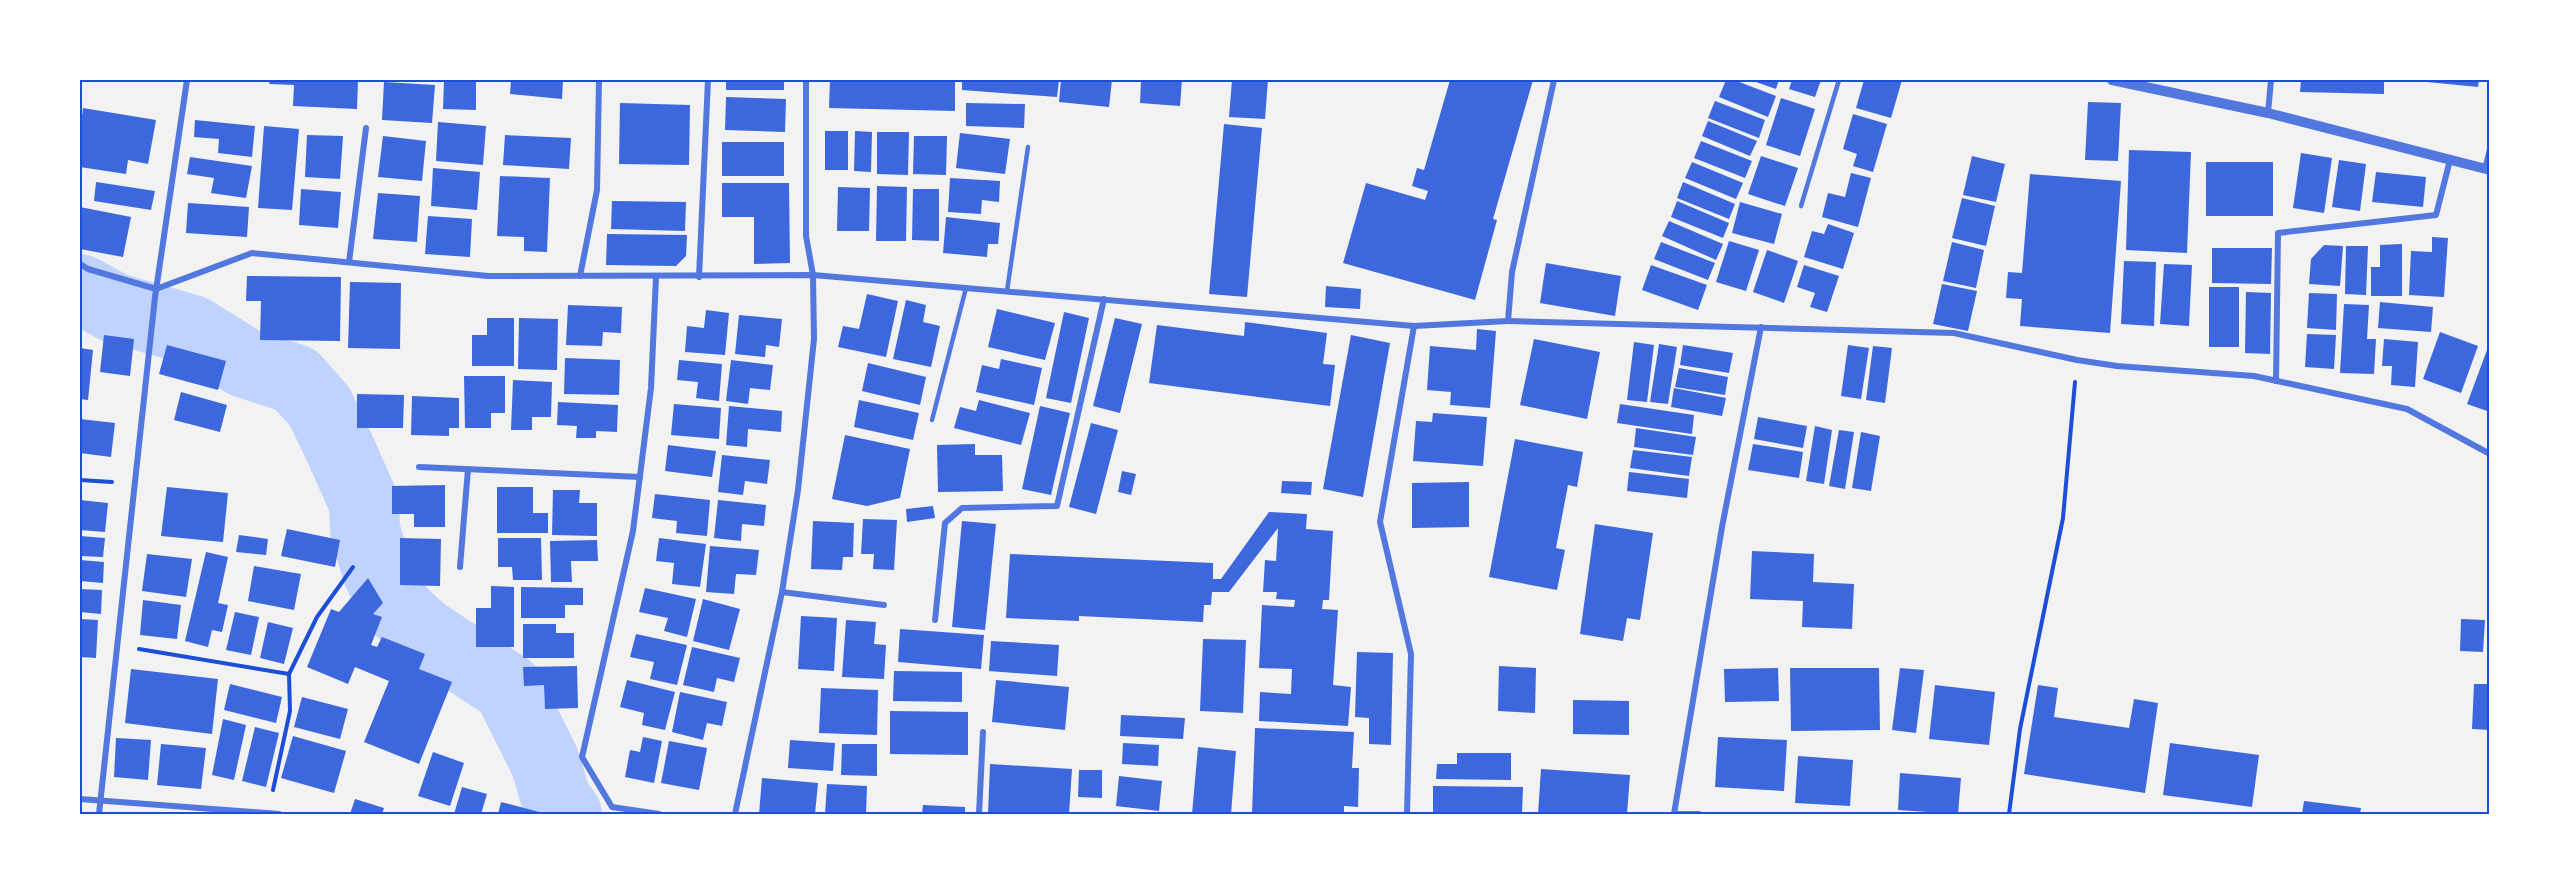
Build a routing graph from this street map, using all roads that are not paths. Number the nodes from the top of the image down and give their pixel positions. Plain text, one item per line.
1 (187, 80) edge
2 (599, 80) edge
3 (708, 80) edge
4 (806, 80) edge
5 (1554, 80) edge
6 (1839, 80) edge
7 (2112, 80) edge
8 (2271, 80) edge
9 (2268, 113) junction
10 (366, 128) dead end
11 (1028, 147) dead end
12 (2490, 149) edge
13 (2450, 160) junction
14 (2487, 170) edge
15 (1801, 206) dead end
16 (349, 262) junction
17 (80, 264) edge
18 (813, 275) junction
19 (580, 276) junction
20 (656, 277) junction
21 (699, 277) junction
22 (966, 288) junction
23 (156, 289) junction
24 (1007, 291) junction
25 (1104, 299) junction
26 (1508, 321) junction
27 (1414, 326) junction
28 (1761, 327) junction
29 (2276, 381) junction
30 (932, 420) dead end
31 (2490, 454) edge
32 (419, 467) dead end
33 (468, 469) junction
34 (640, 477) junction
35 (460, 567) dead end
36 (782, 591) junction
37 (884, 605) dead end
38 (934, 620) dead end
39 (983, 732) dead end
40 (80, 799) edge
41 (101, 801) junction
42 (99, 814) edge
43 (268, 814) edge
44 (279, 814) edge
45 (659, 814) edge
46 (735, 814) edge
47 (979, 814) edge
48 (1407, 814) edge
49 (1674, 814) edge
50 (1699, 814) edge

1 - 23 street
2 - 19 street
3 - 21 street
4 - 18 street
5 - 26 street
6 - 15 lane
7 - 9 street
8 - 9 street
9 - 13 street
10 - 16 street
11 - 24 lane
12 - 14 street
13 - 14 street
13 - 29 street
16 - 19 street
16 - 23 street
17 - 23 street
18 - 21 street
18 - 22 street
18 - 36 street
19 - 20 street
20 - 21 street
20 - 34 street
22 - 24 street
22 - 30 lane
23 - 41 street
24 - 25 street
25 - 27 street
25 - 38 street
26 - 27 street
26 - 28 street
27 - 48 street
28 - 29 street
28 - 49 street
29 - 31 street
32 - 33 street
33 - 34 street
33 - 35 street
34 - 45 street
36 - 37 street
36 - 46 street
39 - 47 street
40 - 41 street
41 - 42 street
41 - 43 street
43 - 44 street
49 - 50 street

